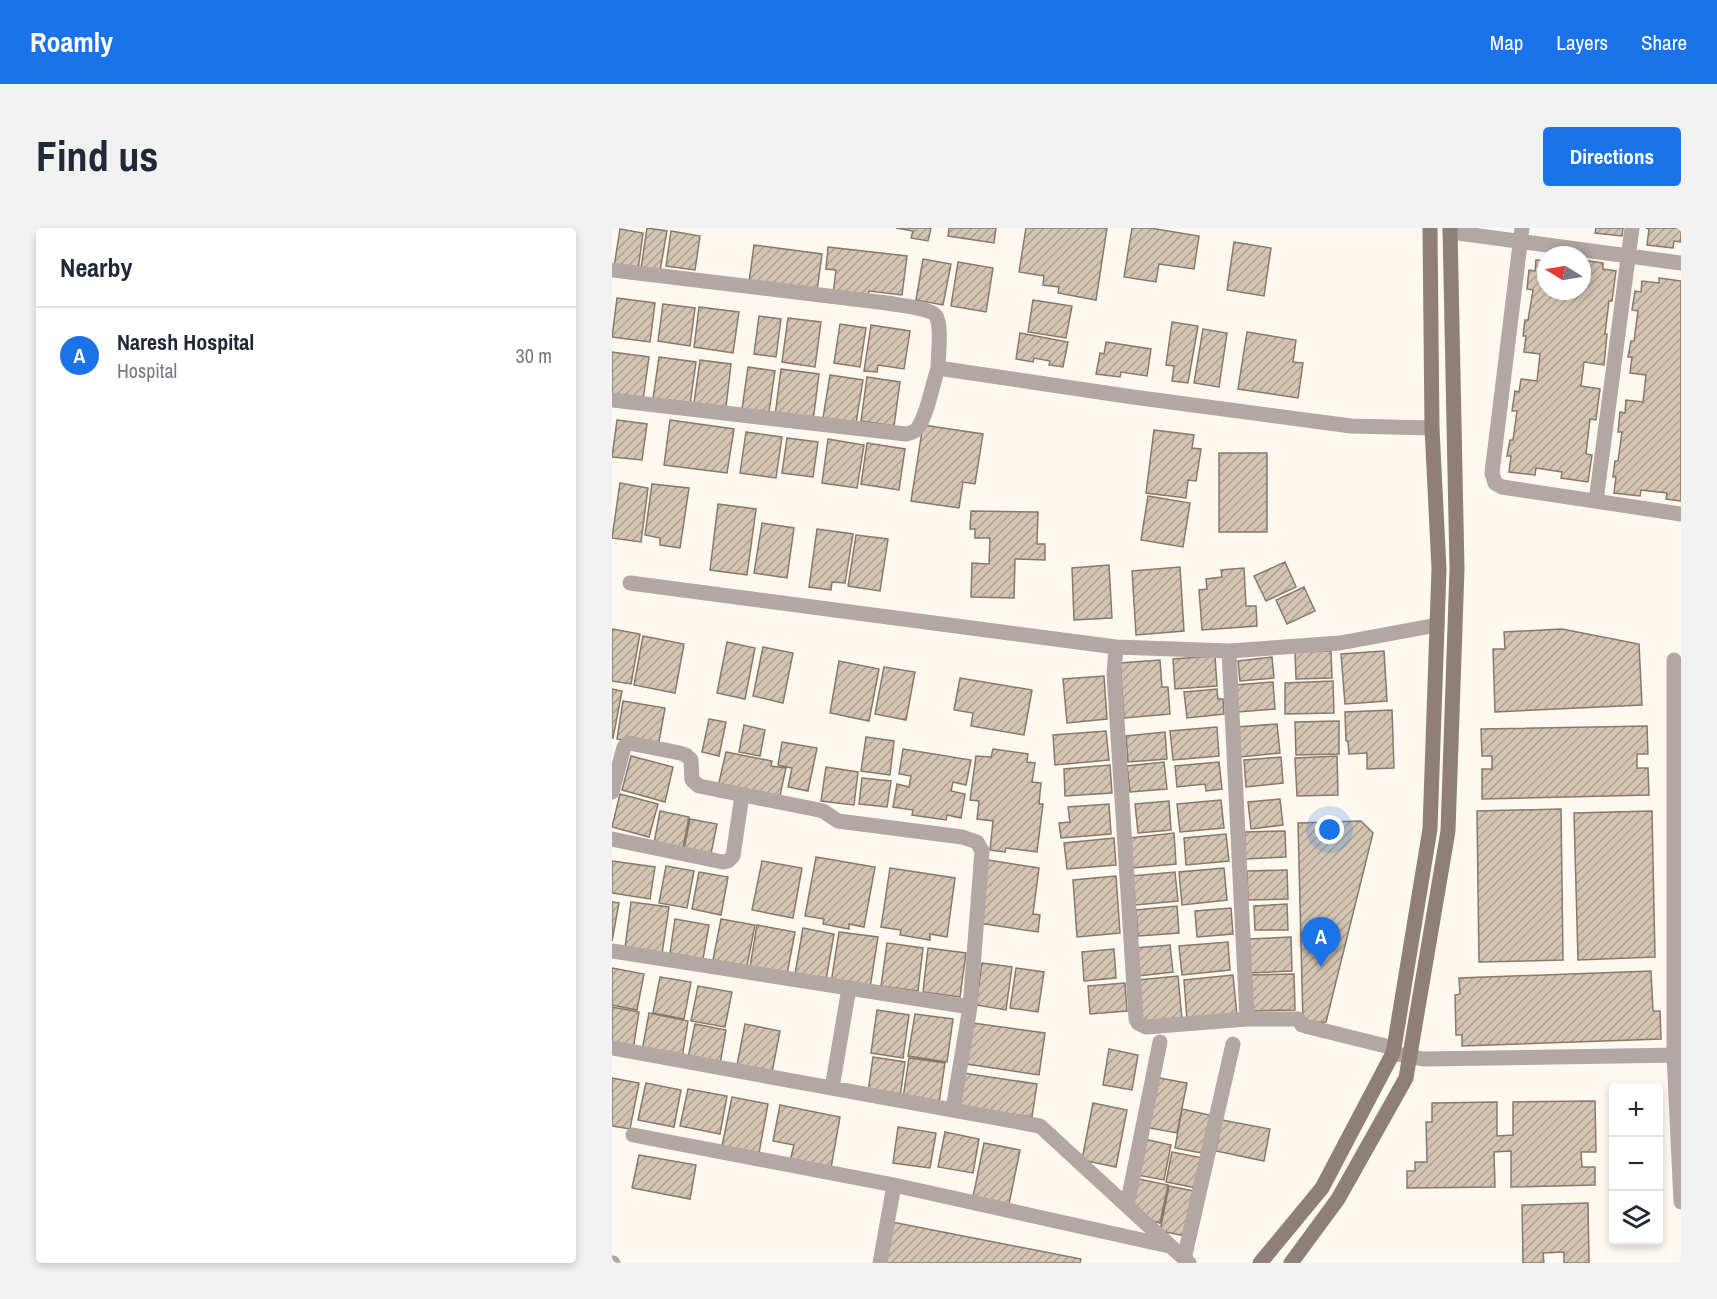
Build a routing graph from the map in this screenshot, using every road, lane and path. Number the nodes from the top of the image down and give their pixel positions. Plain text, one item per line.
1 (1430, 228) edge
2 (1632, 228) edge
3 (1450, 230) edge
4 (1521, 235) edge
5 (1628, 256) junction
6 (1681, 263) edge
7 (612, 270) edge
8 (938, 368) junction
9 (612, 400) edge
10 (1432, 428) junction
11 (1596, 501) junction
12 (1681, 514) edge
13 (630, 583) dead end
14 (1437, 625) junction
15 (1116, 647) junction
16 (1229, 651) junction
17 (1674, 660) dead end
18 (612, 792) edge
19 (742, 795) junction
20 (612, 839) edge
21 (612, 951) edge
22 (849, 988) junction
23 (970, 1007) junction
24 (1247, 1019) junction
25 (1160, 1042) dead end
26 (1233, 1044) dead end
27 (612, 1048) edge
28 (1394, 1050) junction
29 (1678, 1055) edge
30 (1410, 1057) junction
31 (832, 1088) junction
32 (953, 1109) junction
33 (633, 1135) dead end
34 (894, 1185) junction
35 (1681, 1202) edge
36 (1127, 1206) junction
37 (1170, 1247) junction
38 (1187, 1261) edge
39 (880, 1263) edge
40 (1260, 1263) edge
41 (1291, 1263) edge

1 - 10 main road
2 - 5 street
3 - 4 street
3 - 30 main road
4 - 5 street
4 - 11 street
5 - 6 street
5 - 11 street
7 - 8 street
8 - 9 street
8 - 10 street
10 - 14 main road
11 - 12 street
13 - 15 street
14 - 16 street
14 - 28 main road
15 - 16 street
15 - 24 street
16 - 24 street
17 - 29 street
18 - 19 street
19 - 20 street
19 - 23 street
21 - 22 street
22 - 23 street
22 - 31 street
23 - 32 street
24 - 28 street
25 - 36 street
26 - 38 street
27 - 31 street
28 - 30 street
28 - 40 main road
29 - 30 street
29 - 35 street
30 - 41 main road
31 - 32 street
32 - 36 street
33 - 34 street
34 - 37 street
34 - 39 street
36 - 37 street
37 - 38 street

